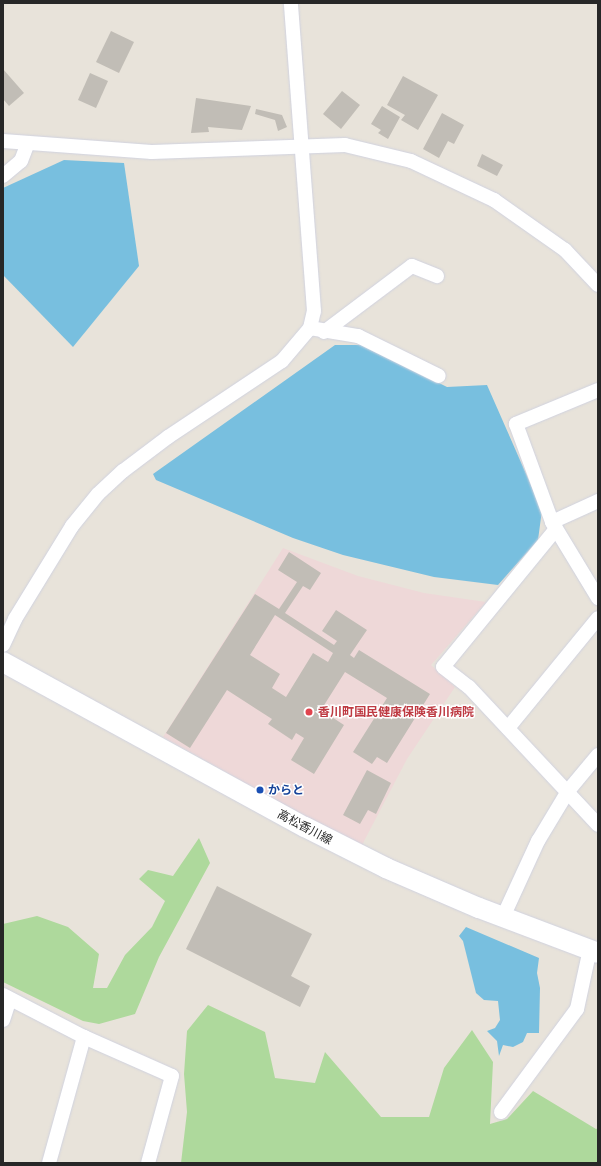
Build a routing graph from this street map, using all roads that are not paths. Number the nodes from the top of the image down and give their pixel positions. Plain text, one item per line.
1 (291, 3) edge
2 (3, 141) edge
3 (28, 143) junction
4 (301, 146) junction
5 (3, 176) edge
6 (437, 276) dead end
7 (596, 279) edge
8 (310, 328) junction
9 (324, 332) junction
10 (439, 376) dead end
11 (598, 390) edge
12 (598, 502) edge
13 (554, 526) junction
14 (598, 598) edge
15 (598, 618) edge
16 (3, 646) edge
17 (3, 662) edge
18 (508, 728) junction
19 (598, 755) edge
20 (568, 791) junction
21 (598, 825) edge
22 (503, 917) junction
23 (594, 951) edge
24 (6, 997) edge
25 (3, 1020) edge
26 (84, 1037) junction
27 (501, 1112) dead end
28 (49, 1163) edge
29 (148, 1163) edge

1 - 4 street
2 - 3 street
3 - 4 street
3 - 5 street
4 - 7 street
4 - 8 street
6 - 9 street
8 - 9 street
8 - 16 street
9 - 10 street
11 - 13 street
12 - 13 street
13 - 14 street
13 - 18 street
15 - 18 street
17 - 22 main road, 高松香川線
18 - 20 street
19 - 20 street
20 - 21 street
20 - 22 street
22 - 23 main road, 高松香川線
23 - 27 street
24 - 25 street
24 - 26 street
26 - 28 street
26 - 29 street

